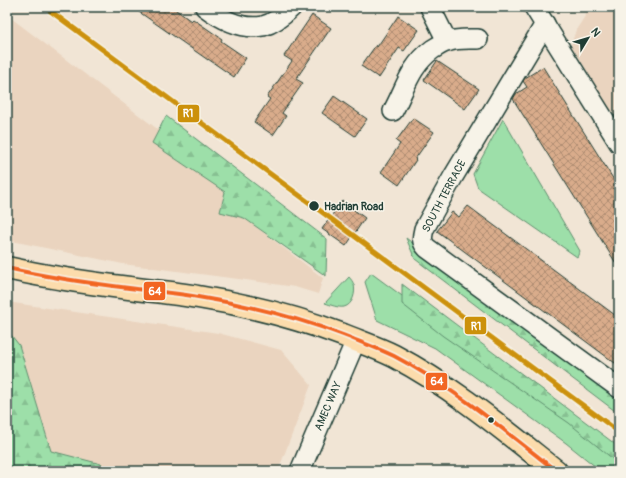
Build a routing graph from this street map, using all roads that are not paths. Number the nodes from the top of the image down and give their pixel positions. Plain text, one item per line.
1 (205, 7) edge
2 (292, 7) edge
3 (430, 7) edge
4 (534, 7) edge
5 (545, 24) junction
6 (478, 39) dead end
7 (447, 41) junction
8 (393, 111) dead end
9 (619, 143) edge
10 (7, 268) edge
11 (356, 340) junction
12 (619, 388) edge
13 (300, 471) edge
14 (556, 471) edge

1 - 2 street
3 - 7 street
4 - 5 street
5 - 9 street
5 - 12 street, SOUTH TERRACE
6 - 7 street
7 - 8 street
10 - 11 main road
11 - 13 street, AMEC WAY
11 - 14 main road

